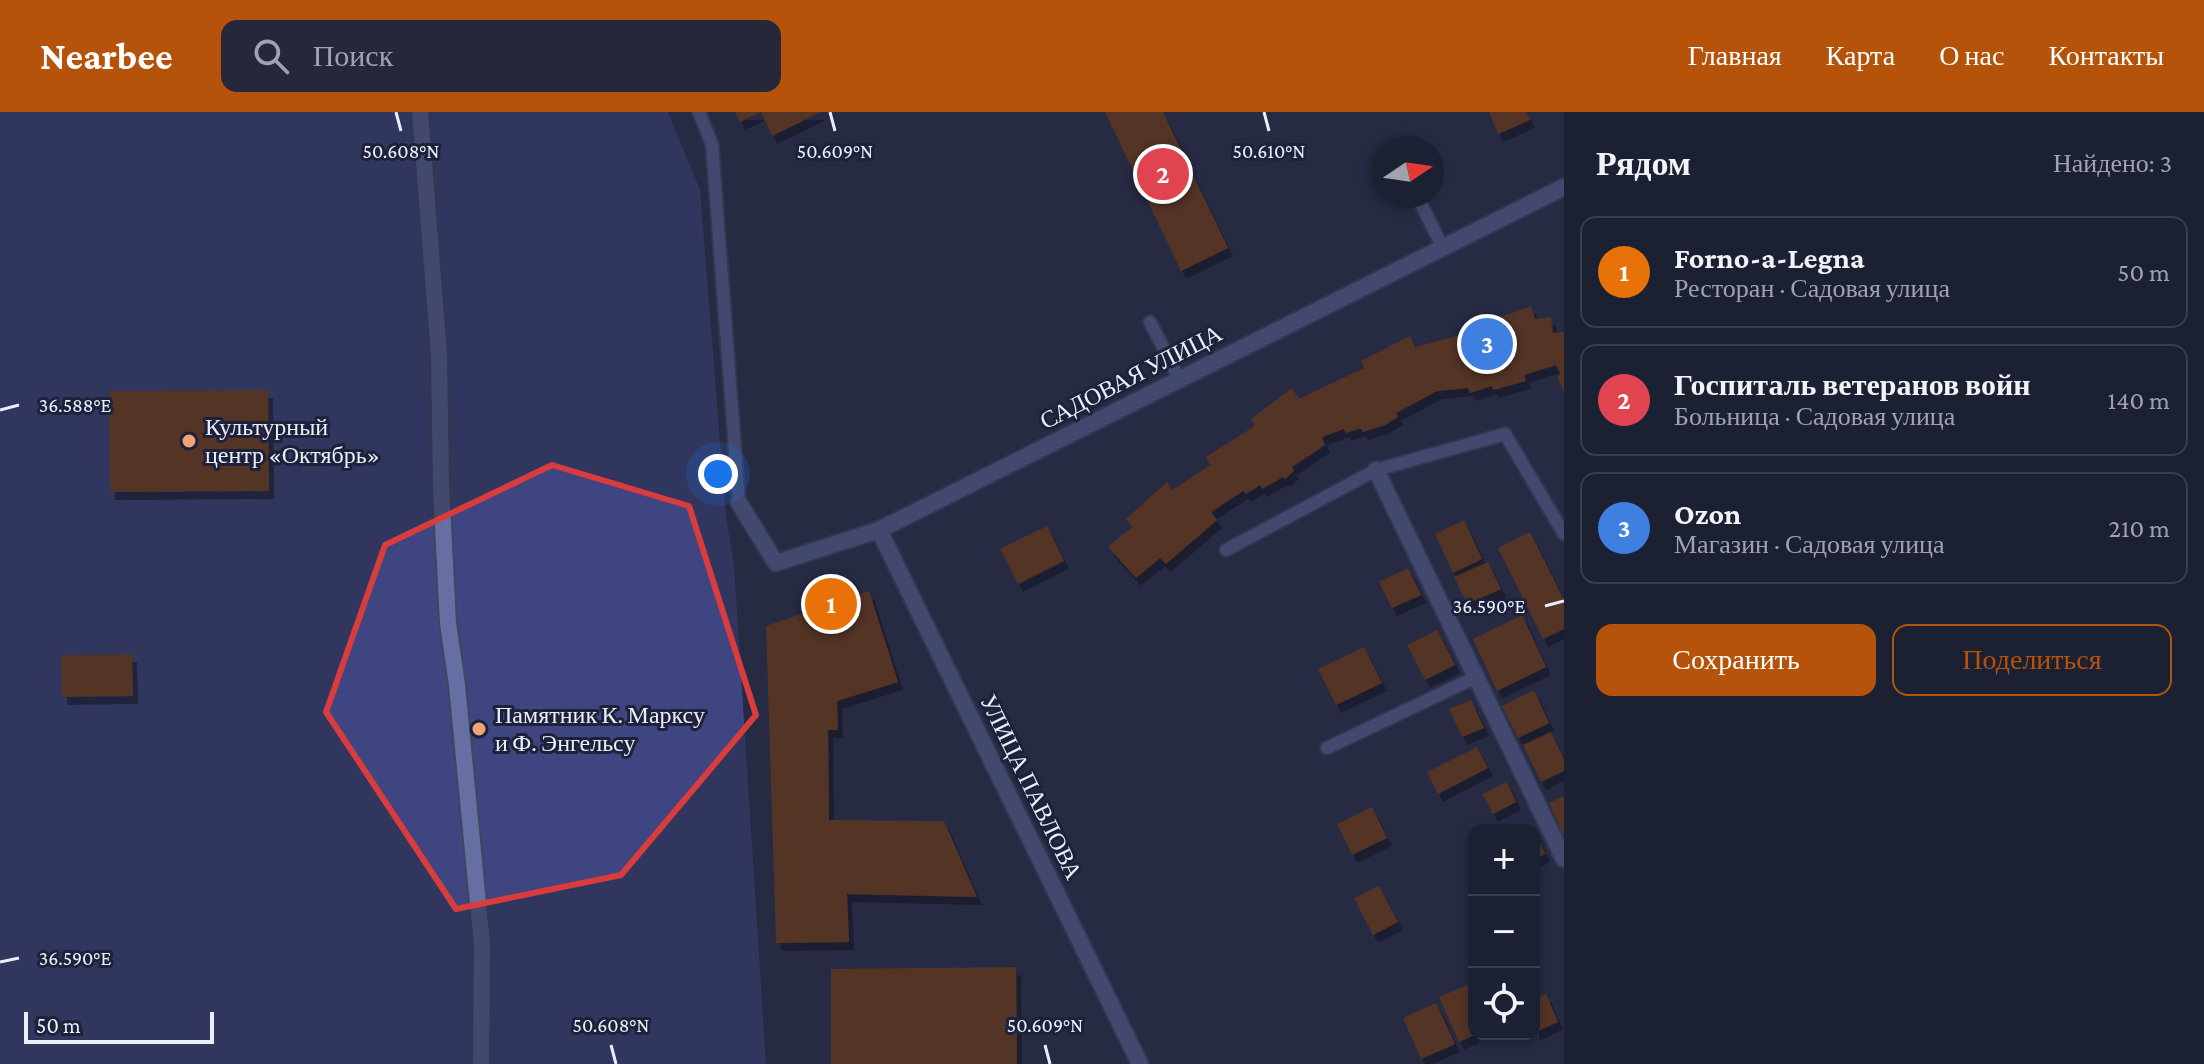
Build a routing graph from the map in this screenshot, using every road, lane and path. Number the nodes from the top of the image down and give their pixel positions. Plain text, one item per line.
1 (420, 112) edge
2 (699, 112) edge
3 (1564, 187) edge
4 (1423, 208) edge
5 (1443, 248) junction
6 (1150, 322) dead end
7 (1180, 380) junction
8 (1376, 470) junction
9 (739, 503) joint
10 (879, 530) junction
11 (1564, 534) edge
12 (1226, 550) dead end
13 (1476, 677) junction
14 (1327, 748) dead end
15 (1564, 859) edge
16 (481, 1064) edge
17 (1140, 1064) edge

1 - 16 street
2 - 9 lane
3 - 5 street, САДОВАЯ УЛИЦА
4 - 5 lane
5 - 7 street, САДОВАЯ УЛИЦА
6 - 7 lane
7 - 10 street, САДОВАЯ УЛИЦА
8 - 11 lane
8 - 12 lane
8 - 13 street
9 - 10 street, САДОВАЯ УЛИЦА
10 - 17 street, УЛИЦА ПАВЛОВА
13 - 14 lane
13 - 15 street

